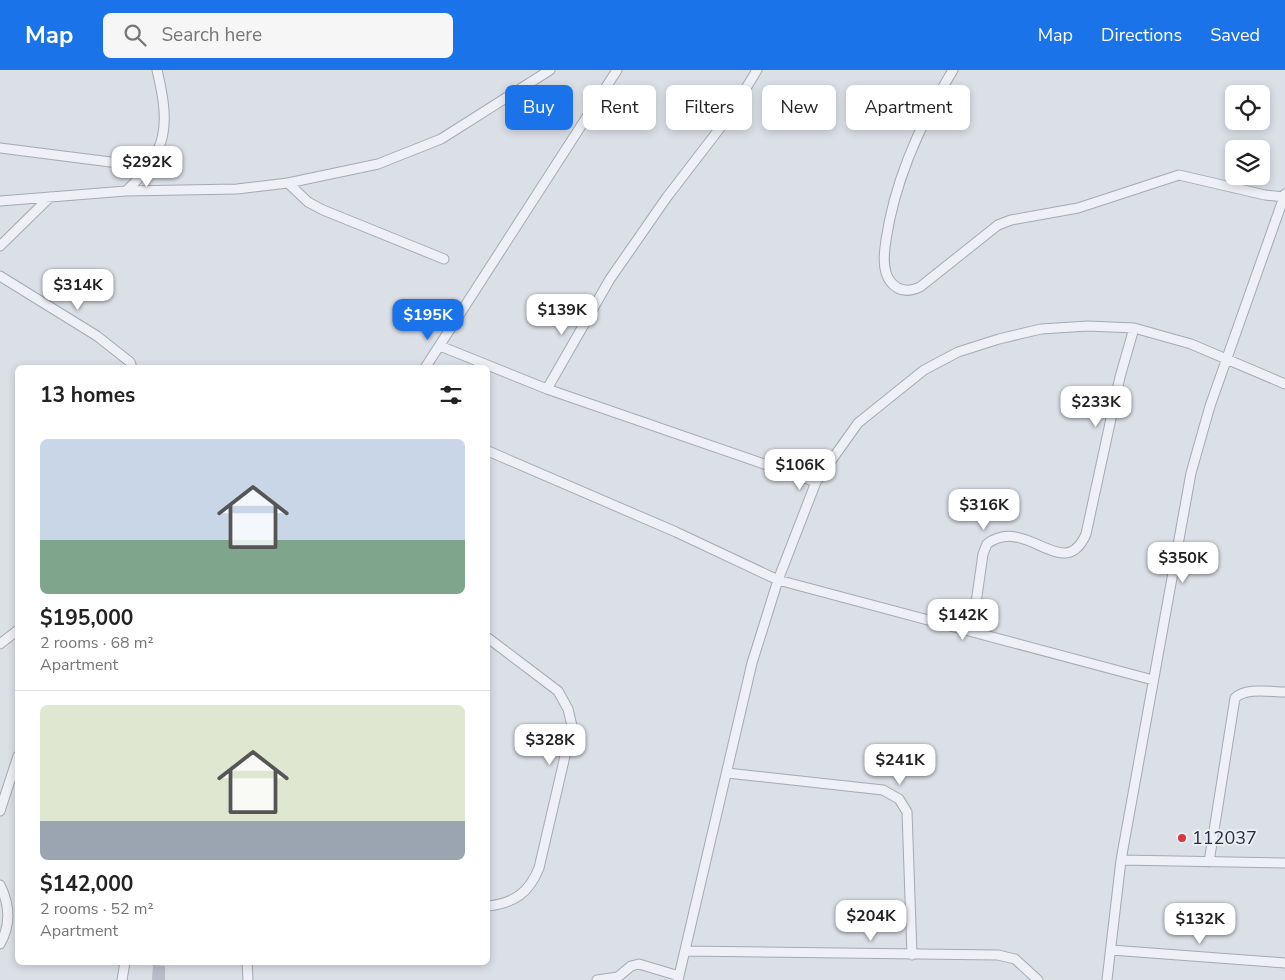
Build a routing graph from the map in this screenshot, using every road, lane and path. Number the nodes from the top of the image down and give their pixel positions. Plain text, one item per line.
1 (157, 70) edge
2 (548, 70) edge
3 (617, 70) edge
4 (757, 70) edge
5 (953, 70) edge
6 (0, 148) edge
7 (150, 167) junction
8 (288, 183) junction
9 (126, 191) junction
10 (50, 196) junction
11 (1285, 196) edge
12 (0, 201) edge
13 (0, 246) edge
14 (444, 259) dead end
15 (0, 276) edge
16 (1134, 328) junction
17 (440, 346) junction
18 (1227, 358) junction
19 (131, 365) edge
20 (427, 365) edge
21 (487, 365) edge
22 (490, 366) edge
23 (1285, 384) edge
24 (547, 389) junction
25 (490, 452) edge
26 (816, 482) junction
27 (778, 580) junction
28 (972, 631) junction
29 (15, 632) edge
30 (490, 640) edge
31 (0, 644) edge
32 (1153, 680) junction
33 (1285, 692) edge
34 (15, 765) edge
35 (727, 773) junction
36 (0, 811) edge
37 (1121, 860) junction
38 (1209, 862) junction
39 (1285, 863) edge
40 (0, 885) edge
41 (490, 906) edge
42 (0, 944) edge
43 (1111, 950) junction
44 (685, 951) junction
45 (912, 954) junction
46 (1285, 963) edge
47 (124, 965) edge
48 (247, 965) edge
49 (679, 978) edge
50 (122, 980) edge
51 (248, 980) edge
52 (597, 980) edge
53 (1038, 980) edge
54 (1108, 980) edge

1 - 7 street
2 - 8 street
3 - 17 street
4 - 24 street
5 - 11 street
6 - 7 street
7 - 9 street
8 - 9 street
8 - 14 street
9 - 10 street
10 - 12 street
10 - 13 street
11 - 18 street
15 - 19 street
16 - 18 street
16 - 26 street
16 - 28 street
17 - 20 street
17 - 21 street
18 - 23 street
18 - 32 street
22 - 24 street
24 - 26 street
25 - 27 street
26 - 27 street
27 - 28 street
27 - 35 street
28 - 32 street
29 - 31 street
30 - 41 street
32 - 37 street
33 - 38 street
34 - 36 street
35 - 44 street
35 - 45 street
37 - 38 street
37 - 43 street
38 - 39 street
40 - 42 street
43 - 46 street
43 - 54 street
44 - 45 street
44 - 49 street
45 - 53 street
47 - 50 street
48 - 51 street
49 - 52 street

